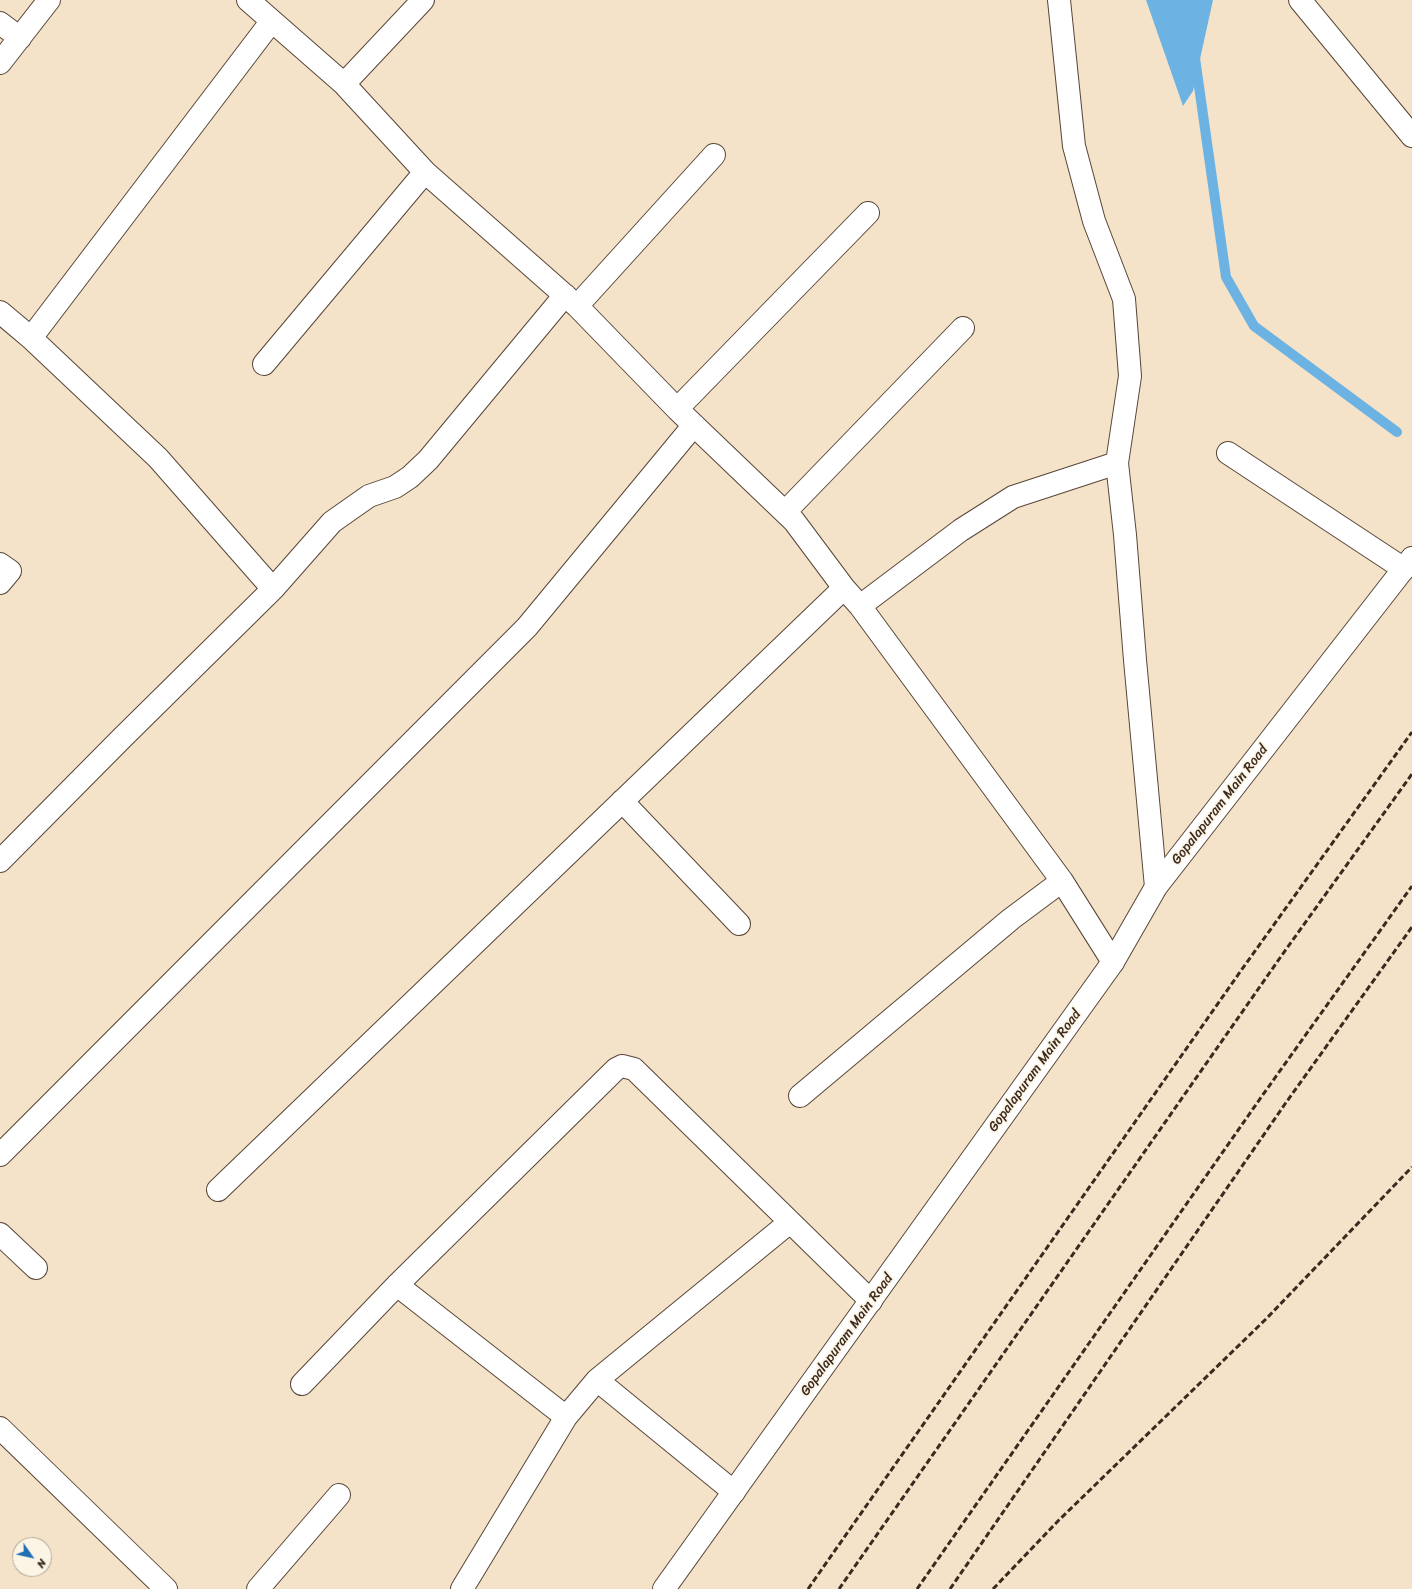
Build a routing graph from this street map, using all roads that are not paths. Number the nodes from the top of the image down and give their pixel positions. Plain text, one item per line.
1 (49, 0) edge
2 (248, 0) edge
3 (423, 0) edge
4 (1059, 0) edge
5 (1300, 0) edge
6 (271, 22) junction
7 (0, 23) edge
8 (20, 38) junction
9 (0, 64) edge
10 (344, 84) junction
11 (1412, 136) edge
12 (714, 155) dead end
13 (424, 172) junction
14 (868, 213) dead end
15 (571, 301) junction
16 (0, 312) edge
17 (963, 328) dead end
18 (31, 338) junction
19 (264, 364) dead end
20 (677, 409) junction
21 (694, 425) junction
22 (1228, 453) dead end
23 (1117, 463) junction
24 (785, 512) junction
25 (1408, 563) edge
26 (0, 564) edge
27 (0, 582) edge
28 (844, 588) junction
29 (273, 589) junction
30 (860, 606) junction
31 (622, 801) junction
32 (0, 861) edge
33 (1062, 880) junction
34 (1156, 887) junction
35 (739, 924) dead end
36 (1113, 962) junction
37 (800, 1096) dead end
38 (0, 1155) edge
39 (218, 1190) dead end
40 (790, 1222) junction
41 (0, 1234) edge
42 (36, 1268) dead end
43 (397, 1285) junction
44 (871, 1301) junction
45 (598, 1380) junction
46 (302, 1384) dead end
47 (566, 1417) junction
48 (0, 1428) edge
49 (734, 1492) junction
50 (340, 1495) dead end
51 (166, 1589) edge
52 (258, 1589) edge
53 (462, 1589) edge
54 (664, 1589) edge

1 - 8 street
2 - 6 street
3 - 10 street
4 - 23 street
5 - 11 street
6 - 10 street
6 - 18 street
7 - 8 street
8 - 9 street
10 - 13 street
12 - 15 street
13 - 15 street
13 - 19 street
14 - 20 street
15 - 20 street
15 - 29 street
16 - 18 street
17 - 24 street
18 - 29 street
20 - 21 street
21 - 24 street
21 - 38 street
22 - 25 street
23 - 30 street
23 - 34 street
24 - 28 street
25 - 34 street, Gopalapuram Main Road
26 - 27 street
28 - 30 street
28 - 31 street
29 - 32 street
30 - 33 street
31 - 35 street
31 - 39 street
33 - 36 street
33 - 37 street
34 - 36 street, Gopalapuram Main Road
36 - 44 street, Gopalapuram Main Road
40 - 43 street
40 - 44 street
40 - 45 street
41 - 42 street
43 - 46 street
43 - 47 street
44 - 49 street, Gopalapuram Main Road
45 - 47 street
45 - 49 street
47 - 53 street
48 - 51 street
49 - 54 street, Gopalapuram Main Road
50 - 52 street

